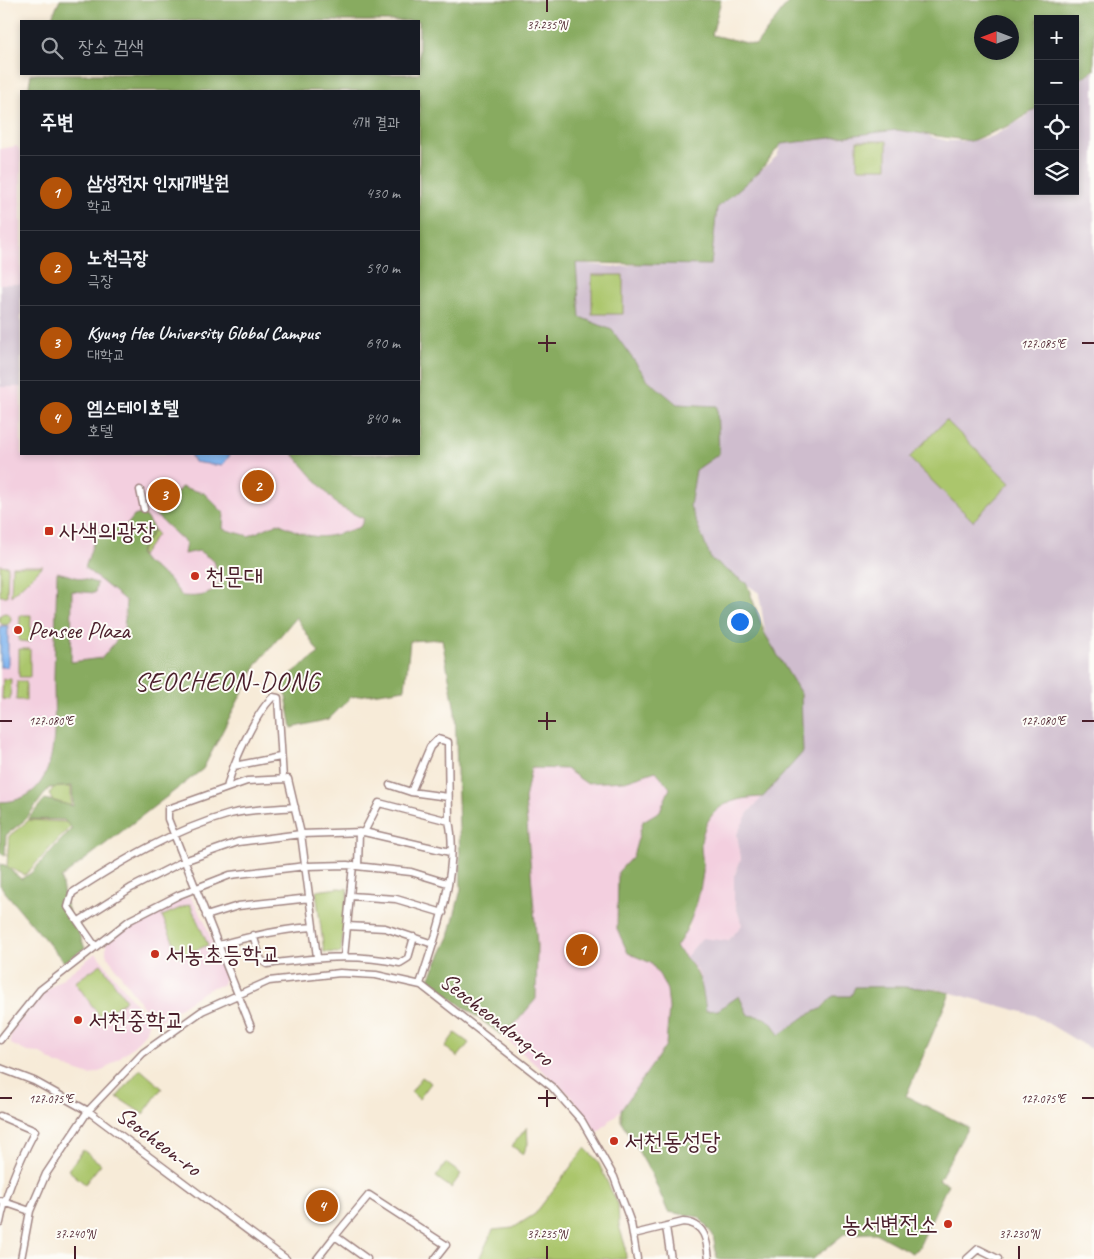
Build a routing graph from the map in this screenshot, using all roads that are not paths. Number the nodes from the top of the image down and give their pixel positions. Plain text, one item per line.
1 (140, 490) dead end
2 (144, 509) dead end
3 (280, 756) junction
4 (234, 766) junction
5 (283, 779) junction
6 (390, 785) dead end
7 (227, 788) junction
8 (411, 792) junction
9 (448, 797) junction
10 (295, 807) junction
11 (449, 821) junction
12 (362, 832) junction
13 (300, 834) junction
14 (174, 836) junction
15 (450, 852) junction
16 (184, 861) junction
17 (306, 866) junction
18 (355, 866) junction
19 (447, 883) junction
20 (195, 888) junction
21 (350, 896) junction
22 (310, 898) junction
23 (443, 913) junction
24 (206, 916) junction
25 (79, 921) junction
26 (347, 926) junction
27 (313, 927) junction
28 (253, 936) junction
29 (414, 937) junction
30 (433, 944) junction
31 (219, 945) junction
32 (95, 946) junction
33 (317, 957) junction
34 (344, 957) junction
35 (420, 984) junction
36 (238, 994) junction
37 (251, 1027) dead end
38 (0, 1040) edge
39 (0, 1068) edge
40 (88, 1111) junction
41 (0, 1116) edge
42 (2, 1201) edge
43 (30, 1211) junction
44 (0, 1223) edge
45 (666, 1227) junction
46 (634, 1234) junction
47 (335, 1236) junction
48 (21, 1259) edge
49 (286, 1259) edge
50 (317, 1259) edge
51 (367, 1259) edge
52 (435, 1259) edge
53 (637, 1259) edge
54 (670, 1259) edge
55 (709, 1259) edge
56 (967, 1259) edge
57 (998, 1259) edge

1 - 2 street
3 - 4 street
3 - 4 street
3 - 5 street
4 - 7 street
5 - 7 street
5 - 10 street
6 - 8 street
7 - 14 street
8 - 9 street
8 - 9 street
9 - 11 street
10 - 13 street
10 - 14 street
11 - 12 street
11 - 15 street
12 - 13 street
12 - 15 street
12 - 18 street
13 - 16 street
13 - 17 street
14 - 16 street
14 - 25 street
15 - 19 street
16 - 20 street
16 - 25 street
17 - 18 street
17 - 20 street
17 - 22 street
18 - 19 street
18 - 21 street
19 - 23 street
20 - 24 street
20 - 32 street
21 - 23 street
21 - 26 street
22 - 24 street
22 - 27 street
23 - 30 street
24 - 31 street
25 - 32 street
26 - 29 street
26 - 34 street
27 - 28 street
27 - 33 street
28 - 31 street
28 - 33 street
29 - 30 street
29 - 34 street
30 - 35 street
31 - 36 street
32 - 38 street
33 - 34 street
35 - 36 street, Seocheondong-ro
35 - 46 street, Seocheondong-ro
36 - 37 street
36 - 40 street, Seocheondong-ro
39 - 40 street, Seocheon-ro
40 - 43 street, Seocheondong-ro
40 - 49 street, Seocheon-ro
41 - 42 street
42 - 43 street
42 - 44 street
43 - 48 street, Seocheondong-ro
45 - 46 street
45 - 54 street
45 - 55 street
46 - 53 street, Seocheondong-ro
47 - 50 street
47 - 51 street
47 - 52 street
56 - 57 street

